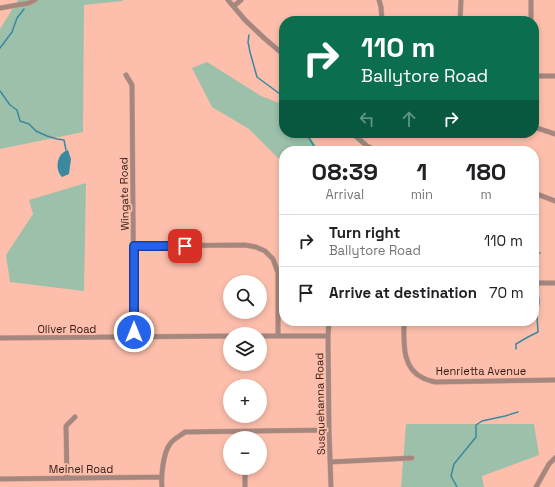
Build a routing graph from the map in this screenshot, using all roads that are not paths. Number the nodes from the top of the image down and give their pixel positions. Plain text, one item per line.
1 (34, 0) edge
2 (228, 0) edge
3 (241, 0) edge
4 (379, 0) edge
5 (461, 0) edge
6 (531, 0) edge
7 (234, 6) junction
8 (0, 8) edge
9 (382, 16) edge
10 (460, 16) edge
11 (531, 16) edge
12 (279, 50) edge
13 (126, 75) dead end
14 (539, 76) edge
15 (555, 76) edge
16 (539, 129) edge
17 (555, 134) edge
18 (358, 138) edge
19 (367, 146) edge
20 (539, 195) edge
21 (555, 201) edge
22 (134, 246) junction
23 (539, 283) edge
24 (555, 283) edge
25 (329, 326) edge
26 (404, 326) edge
27 (223, 336) edge
28 (267, 336) edge
29 (278, 336) junction
30 (328, 336) junction
31 (0, 338) edge
32 (134, 338) junction
33 (555, 380) edge
34 (75, 417) dead end
35 (329, 430) junction
36 (223, 431) edge
37 (245, 431) edge
38 (412, 458) dead end
39 (555, 458) edge
40 (330, 462) junction
41 (245, 475) edge
42 (161, 477) junction
43 (67, 478) junction
44 (0, 479) edge
45 (162, 487) edge
46 (245, 487) edge
47 (331, 487) edge
48 (536, 487) edge

1 - 8 street
2 - 7 street
3 - 7 street
4 - 9 street
5 - 10 street
6 - 11 street
7 - 12 street
13 - 22 street, Wingate Road
14 - 15 street
16 - 17 street
18 - 19 street
20 - 21 street
22 - 29 street
22 - 32 street, Wingate Road
23 - 24 street
25 - 30 street, Susquehanna Road
26 - 33 street, Henrietta Avenue
27 - 32 street, Oliver Road
28 - 29 street
29 - 30 street
30 - 35 street, Susquehanna Road
31 - 32 street, Oliver Road
34 - 43 street
35 - 37 street
35 - 40 street, Susquehanna Road
36 - 42 street
38 - 40 street
39 - 48 street
40 - 47 street, Susquehanna Road
41 - 46 street
42 - 43 street, Meinel Road
42 - 45 street
43 - 44 street, Meinel Road

